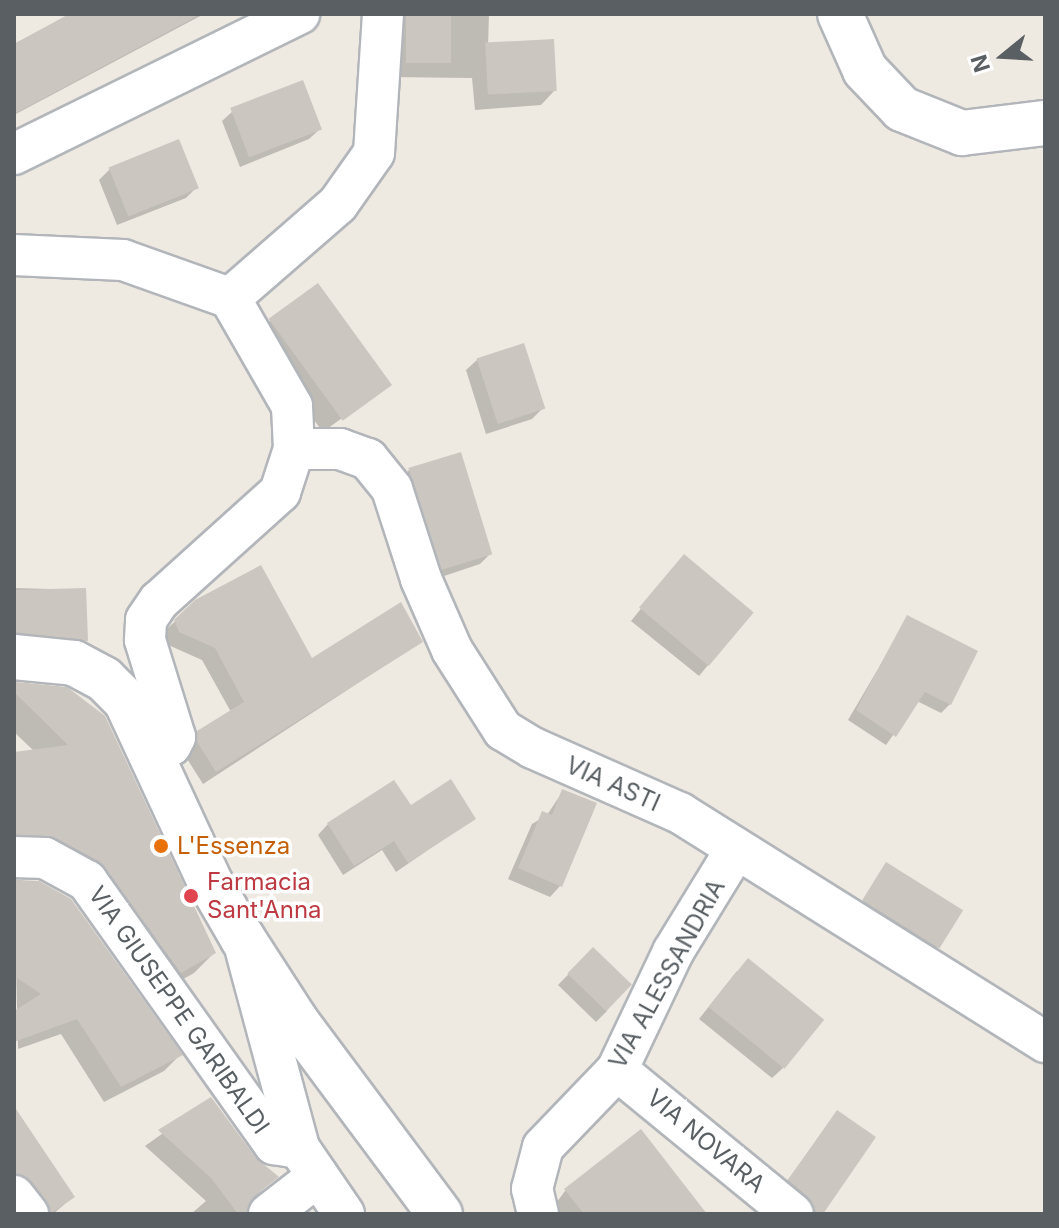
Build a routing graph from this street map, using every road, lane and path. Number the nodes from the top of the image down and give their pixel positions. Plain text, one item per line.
1 (299, 14) edge
2 (383, 14) edge
3 (840, 14) edge
4 (1045, 123) edge
5 (14, 154) edge
6 (14, 255) edge
7 (230, 298) junction
8 (294, 449) junction
9 (14, 657) edge
10 (152, 752) junction
11 (735, 851) junction
12 (14, 857) edge
13 (243, 939) junction
14 (1045, 1042) edge
15 (617, 1070) junction
16 (308, 1162) junction
17 (14, 1196) edge
18 (28, 1214) edge
19 (269, 1214) edge
20 (344, 1214) edge
21 (440, 1214) edge
22 (538, 1214) edge
23 (793, 1214) edge

1 - 5 street
2 - 7 street
3 - 4 street
6 - 7 street
7 - 8 street
8 - 10 street
8 - 11 street, VIA ASTI
9 - 10 street
10 - 13 street
11 - 14 street, VIA ASTI
11 - 15 street, VIA ALESSANDRIA
12 - 16 street, VIA GIUSEPPE GARIBALDI
13 - 16 street
13 - 21 street
15 - 22 street, VIA ALESSANDRIA
15 - 23 street, VIA NOVARA
16 - 19 street
16 - 20 street
17 - 18 street

